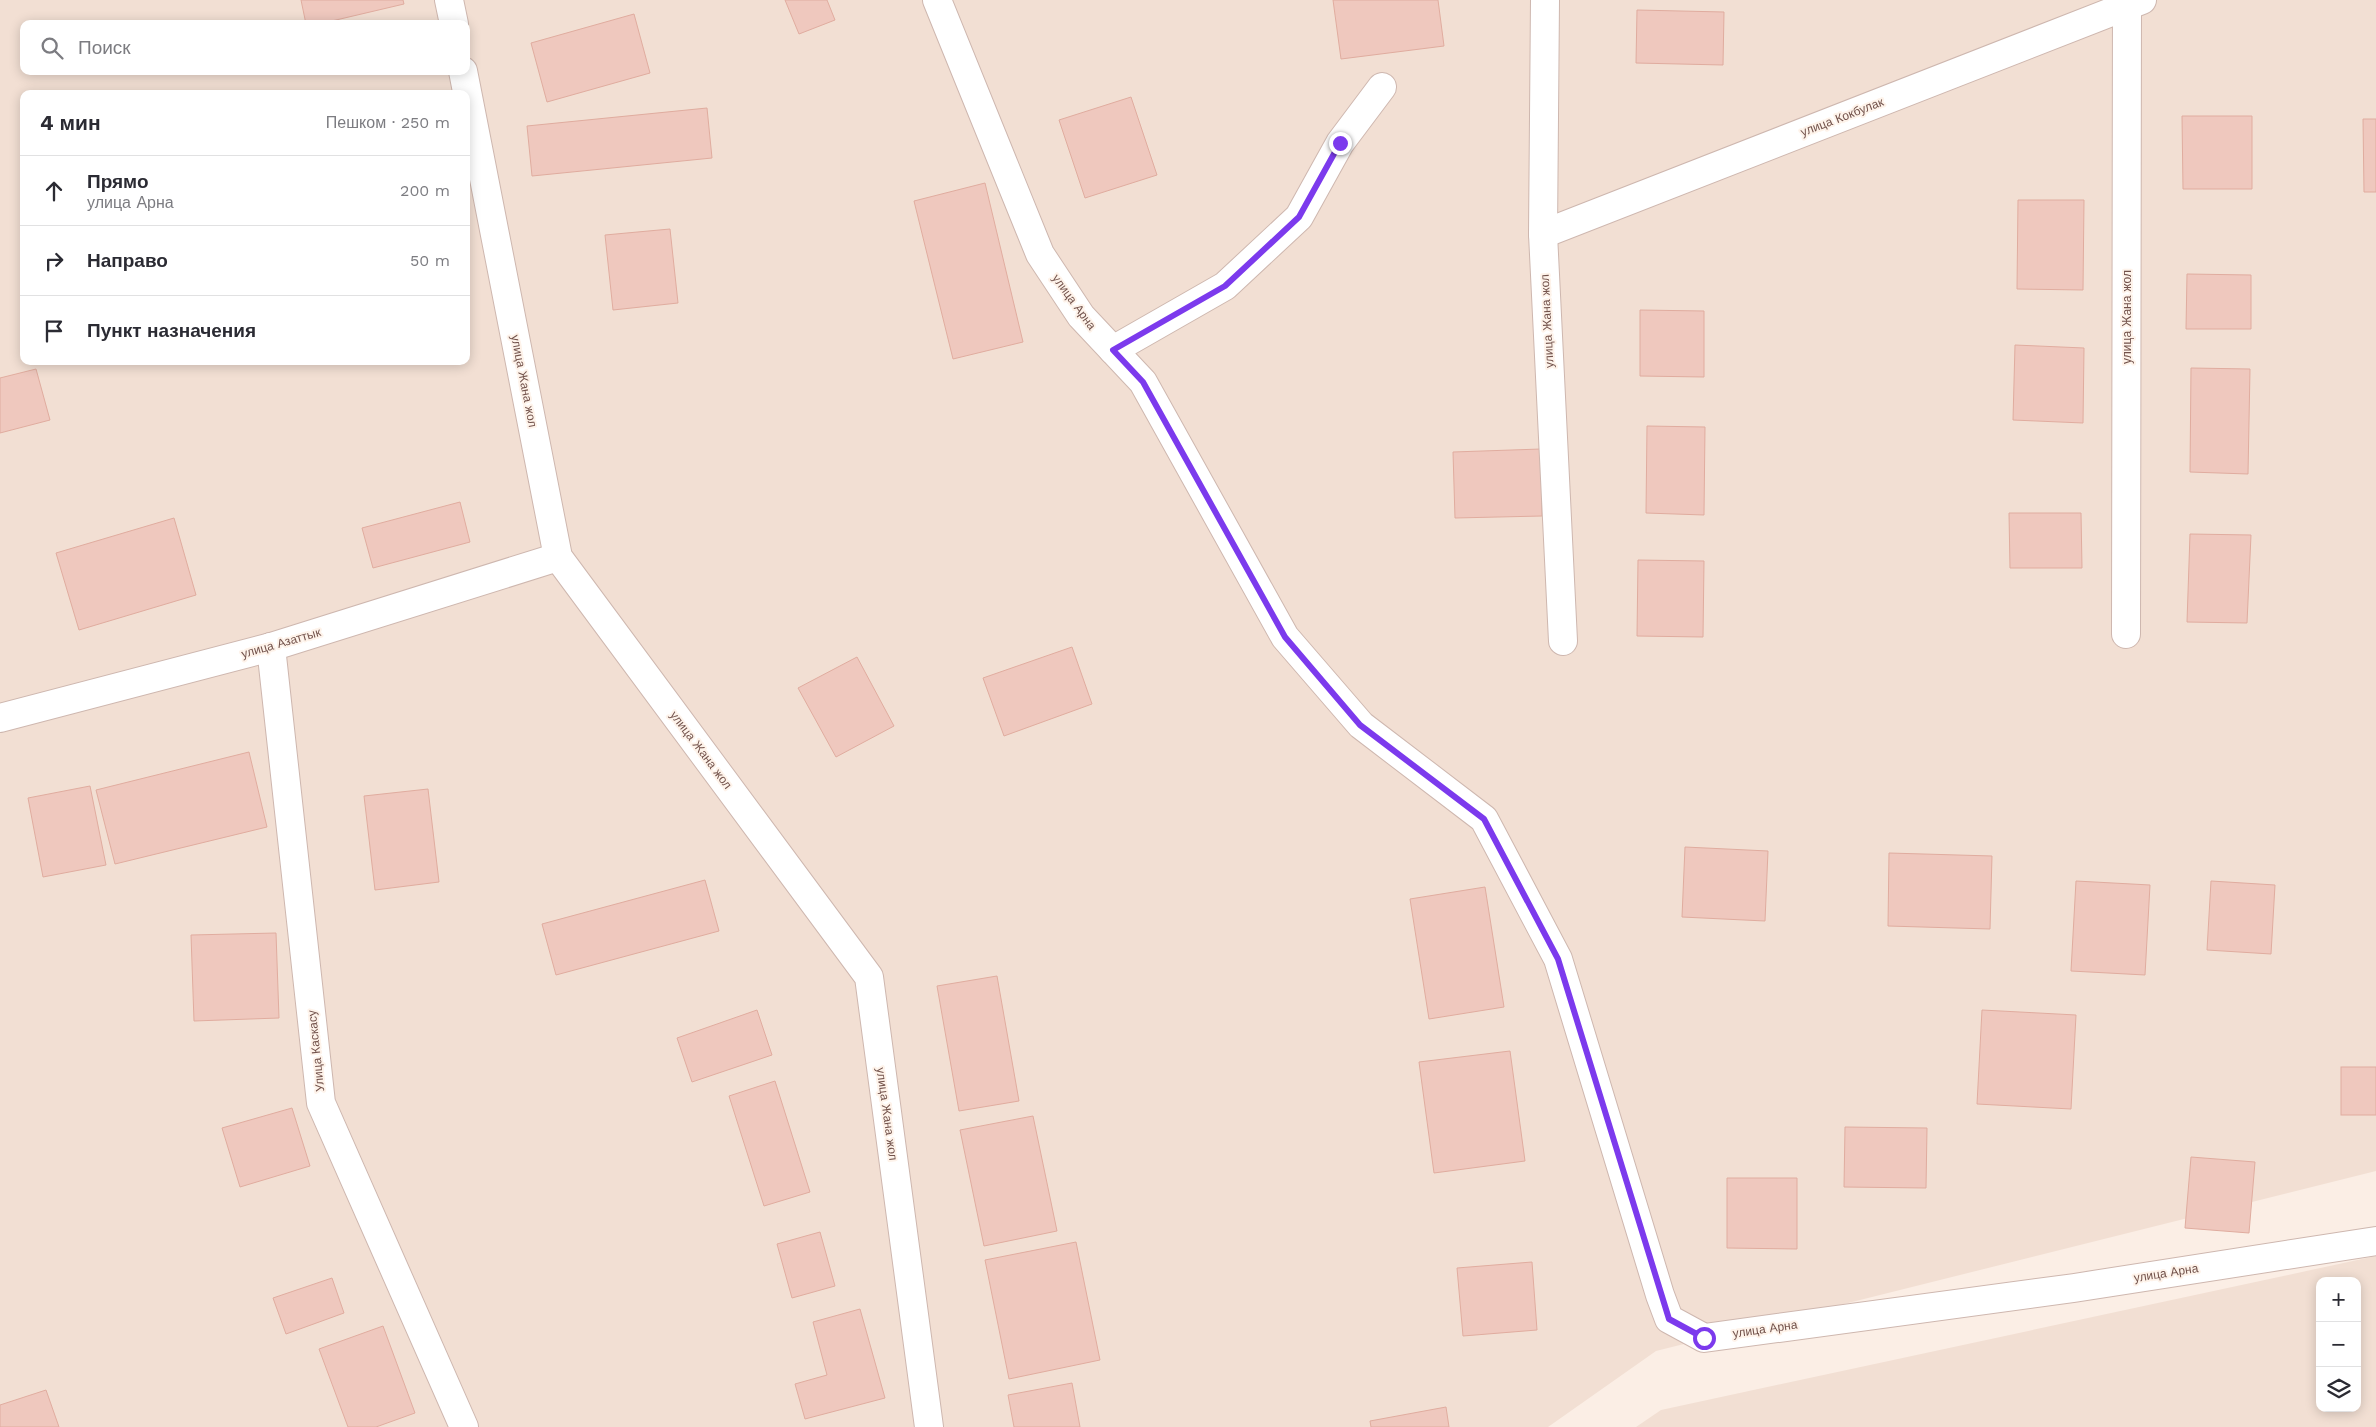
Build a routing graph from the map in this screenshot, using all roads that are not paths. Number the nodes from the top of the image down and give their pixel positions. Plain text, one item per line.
1 (450, 0) edge
2 (937, 0) edge
3 (1545, 0) edge
4 (2132, 2) edge
5 (453, 20) edge
6 (464, 75) edge
7 (1382, 88) dead end
8 (467, 90) edge
9 (470, 107) edge
10 (1543, 234) junction
11 (1113, 350) junction
12 (558, 557) junction
13 (2126, 634) dead end
14 (1563, 641) dead end
15 (271, 647) junction
16 (0, 718) edge
17 (2376, 1241) edge
18 (464, 1427) edge
19 (929, 1427) edge

1 - 5 street
2 - 11 street, улица Арна
3 - 10 street, улица Жана жол
4 - 10 street, улица Кокбулак
4 - 13 street, улица Жана жол
6 - 8 street, улица Жана жол
7 - 11 street
9 - 12 street, улица Жана жол
10 - 14 street, улица Жана жол
11 - 17 street, улица Арна
12 - 15 street, улица Азаттык
12 - 19 street, улица Жана жол
15 - 16 street, улица Азаттык
15 - 18 street, Улица Каскасу

